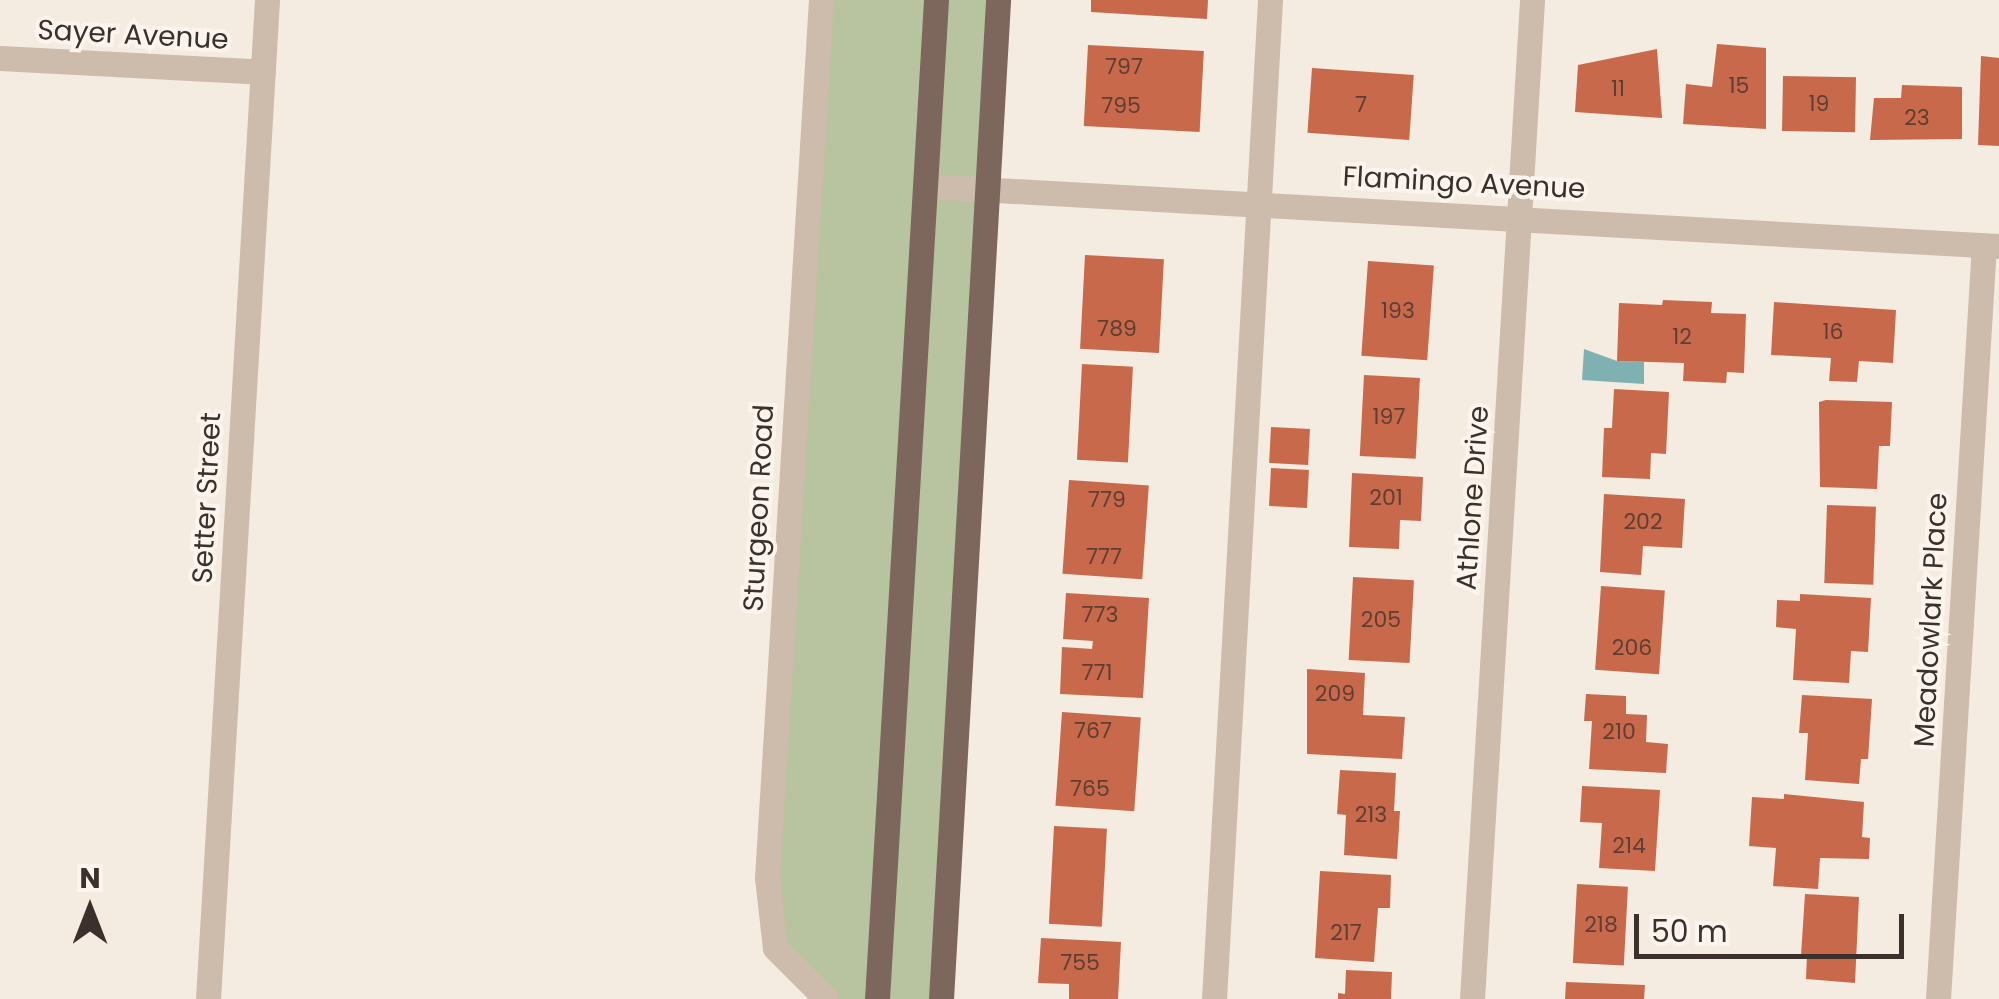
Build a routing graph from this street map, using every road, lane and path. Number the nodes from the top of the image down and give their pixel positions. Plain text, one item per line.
1 (267, 0) edge
2 (820, 0) edge
3 (936, 0) edge
4 (998, 0) edge
5 (1270, 0) edge
6 (1532, 0) edge
7 (0, 58) edge
8 (263, 72) junction
9 (925, 186) junction
10 (988, 188) junction
11 (1259, 202) junction
12 (1521, 216) junction
13 (1991, 246) edge
14 (208, 999) edge
15 (826, 999) edge
16 (877, 999) edge
17 (941, 999) edge
18 (1214, 999) edge
19 (1472, 999) edge
20 (1938, 999) edge

1 - 8 street, Setter Street
2 - 15 street, Sturgeon Road
3 - 9 main road
4 - 10 main road
5 - 11 street
6 - 12 street, Athlone Drive
7 - 8 street, Sayer Avenue
8 - 14 street, Setter Street
9 - 10 street, Flamingo Avenue
9 - 16 main road
10 - 11 street, Flamingo Avenue
10 - 17 main road
11 - 12 street, Flamingo Avenue
11 - 18 street
12 - 13 street, Flamingo Avenue
12 - 19 street, Athlone Drive
13 - 20 street, Meadowlark Place

